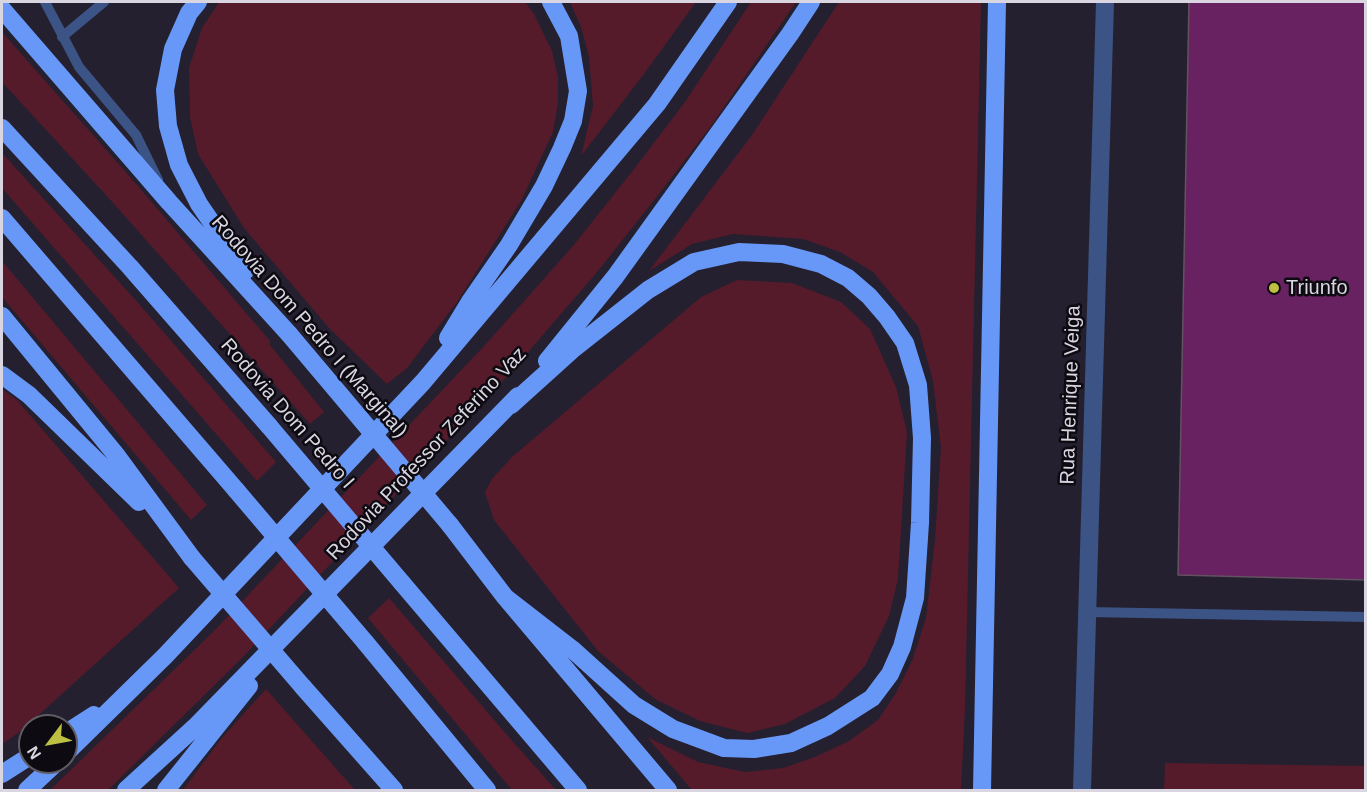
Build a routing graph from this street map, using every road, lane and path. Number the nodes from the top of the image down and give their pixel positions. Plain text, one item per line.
1 (45, 2) edge
2 (104, 2) edge
3 (198, 2) edge
4 (551, 2) edge
5 (728, 2) edge
6 (811, 2) edge
7 (998, 2) edge
8 (1105, 2) edge
9 (2, 9) edge
10 (62, 37) junction
11 (2, 128) edge
12 (169, 202) junction
13 (2, 218) edge
14 (2, 316) edge
15 (286, 329) junction
16 (2, 375) edge
17 (423, 382) junction
18 (511, 405) junction
19 (173, 534) junction
20 (506, 597) junction
21 (309, 611) junction
22 (1087, 612) junction
23 (1365, 616) edge
24 (126, 695) junction
25 (78, 725) edge
26 (341, 729) junction
27 (78, 741) edge
28 (18, 764) edge
29 (2, 774) edge
30 (44, 774) edge
31 (27, 790) edge
32 (126, 790) edge
33 (166, 790) edge
34 (382, 790) edge
35 (394, 790) edge
36 (487, 790) edge
37 (578, 790) edge
38 (668, 790) edge
39 (982, 790) edge
40 (1082, 790) edge

1 - 10 lane
2 - 10 lane
3 - 15 highway
4 - 17 highway
5 - 17 highway
6 - 18 highway, Rodovia Professor Zeferino Vaz
7 - 39 highway
8 - 22 street, Rua Henrique Veiga
9 - 12 highway, Rodovia Dom Pedro I (Marginal)
10 - 12 lane
11 - 37 highway, Rodovia Dom Pedro I, bridge
12 - 15 highway, Rodovia Dom Pedro I (Marginal)
13 - 36 highway, bridge
14 - 19 highway
15 - 20 highway, Rodovia Dom Pedro I (Marginal), bridge
16 - 19 highway
17 - 24 highway
18 - 20 highway
18 - 21 highway, Rodovia Professor Zeferino Vaz
19 - 26 highway, bridge
20 - 38 highway, Rodovia Dom Pedro I (Marginal)
21 - 32 highway, Rodovia Professor Zeferino Vaz
21 - 33 highway
22 - 23 lane
22 - 40 street, Rua Henrique Veiga
24 - 25 highway
24 - 27 highway
26 - 34 highway
26 - 35 highway
28 - 29 highway
30 - 31 highway

